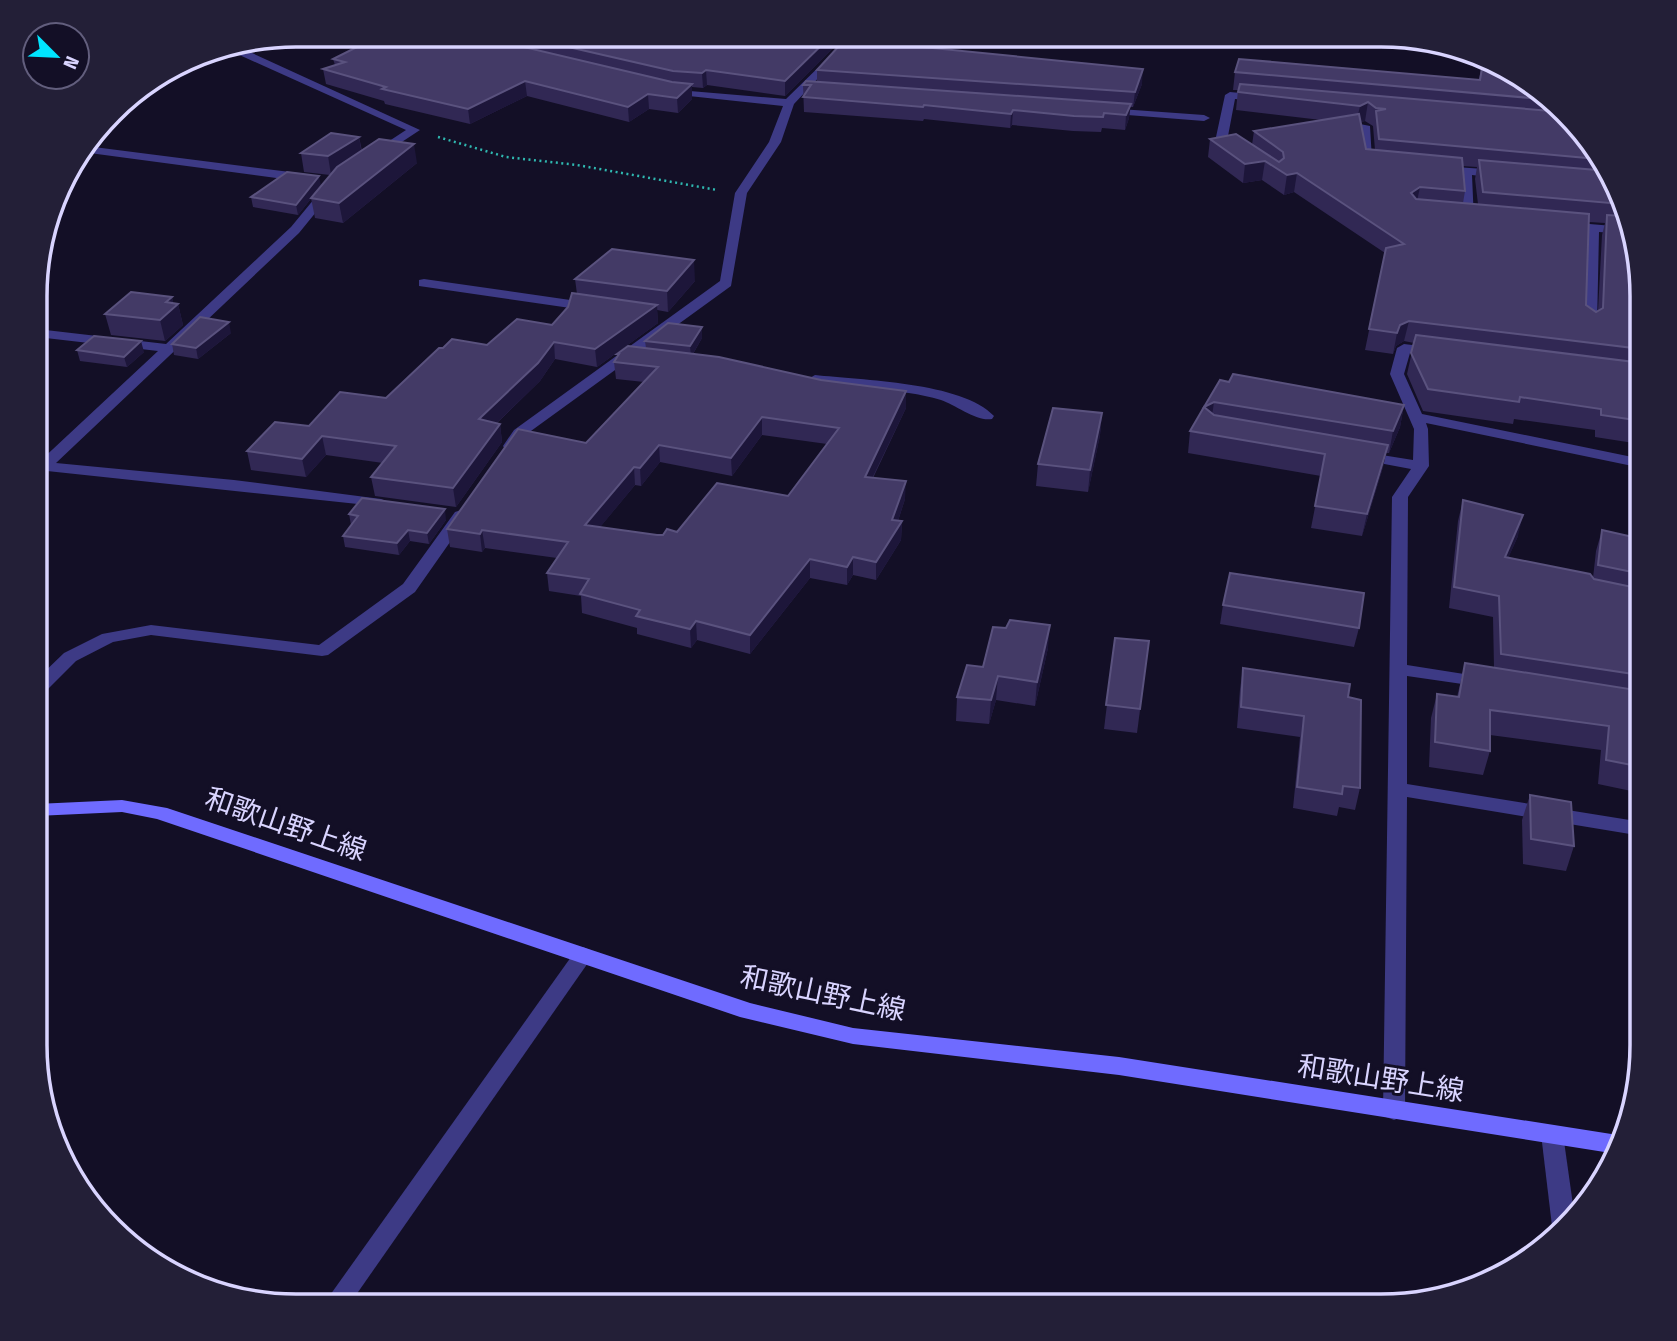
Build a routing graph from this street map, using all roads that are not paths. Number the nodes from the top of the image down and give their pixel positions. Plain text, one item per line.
1 (843, 47) edge
2 (244, 53) edge
3 (661, 89) edge
4 (1271, 99) edge
5 (789, 103) junction
6 (1093, 110) edge
7 (1204, 118) dead end
8 (1364, 126) edge
9 (95, 150) edge
10 (368, 159) edge
11 (1254, 160) edge
12 (1379, 164) edge
13 (1429, 168) edge
14 (1466, 172) junction
15 (1507, 175) edge
16 (1457, 216) edge
17 (1470, 218) junction
18 (1484, 219) edge
19 (1552, 225) edge
20 (1593, 228) junction
21 (1621, 230) edge
22 (424, 283) dead end
23 (611, 309) edge
24 (651, 315) edge
25 (677, 319) junction
26 (1590, 326) edge
27 (47, 334) edge
28 (169, 348) junction
29 (1457, 354) edge
30 (626, 355) junction
31 (653, 359) edge
32 (800, 377) edge
33 (987, 416) dead end
34 (1416, 417) junction
35 (1342, 452) edge
36 (1630, 461) edge
37 (47, 462) edge
38 (498, 464) edge
39 (1421, 466) junction
40 (47, 470) edge
41 (395, 506) edge
42 (460, 511) edge
43 (1399, 669) junction
44 (48, 679) edge
45 (1507, 686) edge
46 (1397, 789) junction
47 (48, 809) edge
48 (1629, 827) edge
49 (583, 954) junction
50 (1394, 1111) junction
51 (1552, 1134) junction
52 (1610, 1143) edge
53 (1563, 1215) edge
54 (343, 1294) edge

1 - 5 street
2 - 10 street
3 - 5 street
4 - 11 street
5 - 25 street
6 - 7 street
8 - 12 street
9 - 28 street
13 - 14 street
14 - 15 street
14 - 17 street
16 - 17 street
17 - 18 street
19 - 20 street
20 - 21 street
20 - 26 street
22 - 23 street
24 - 25 street
25 - 30 street
27 - 28 street
28 - 37 street
29 - 34 street
30 - 31 street
30 - 38 street
32 - 33 street
34 - 36 street
34 - 39 street
35 - 39 street
39 - 43 street
40 - 41 street
42 - 44 street
43 - 45 street
43 - 46 street
46 - 48 street
46 - 50 street
47 - 49 main road, 和歌山野上線
49 - 50 main road, 和歌山野上線
49 - 54 street
50 - 51 main road, 和歌山野上線
51 - 52 main road, 和歌山野上線
51 - 53 street

